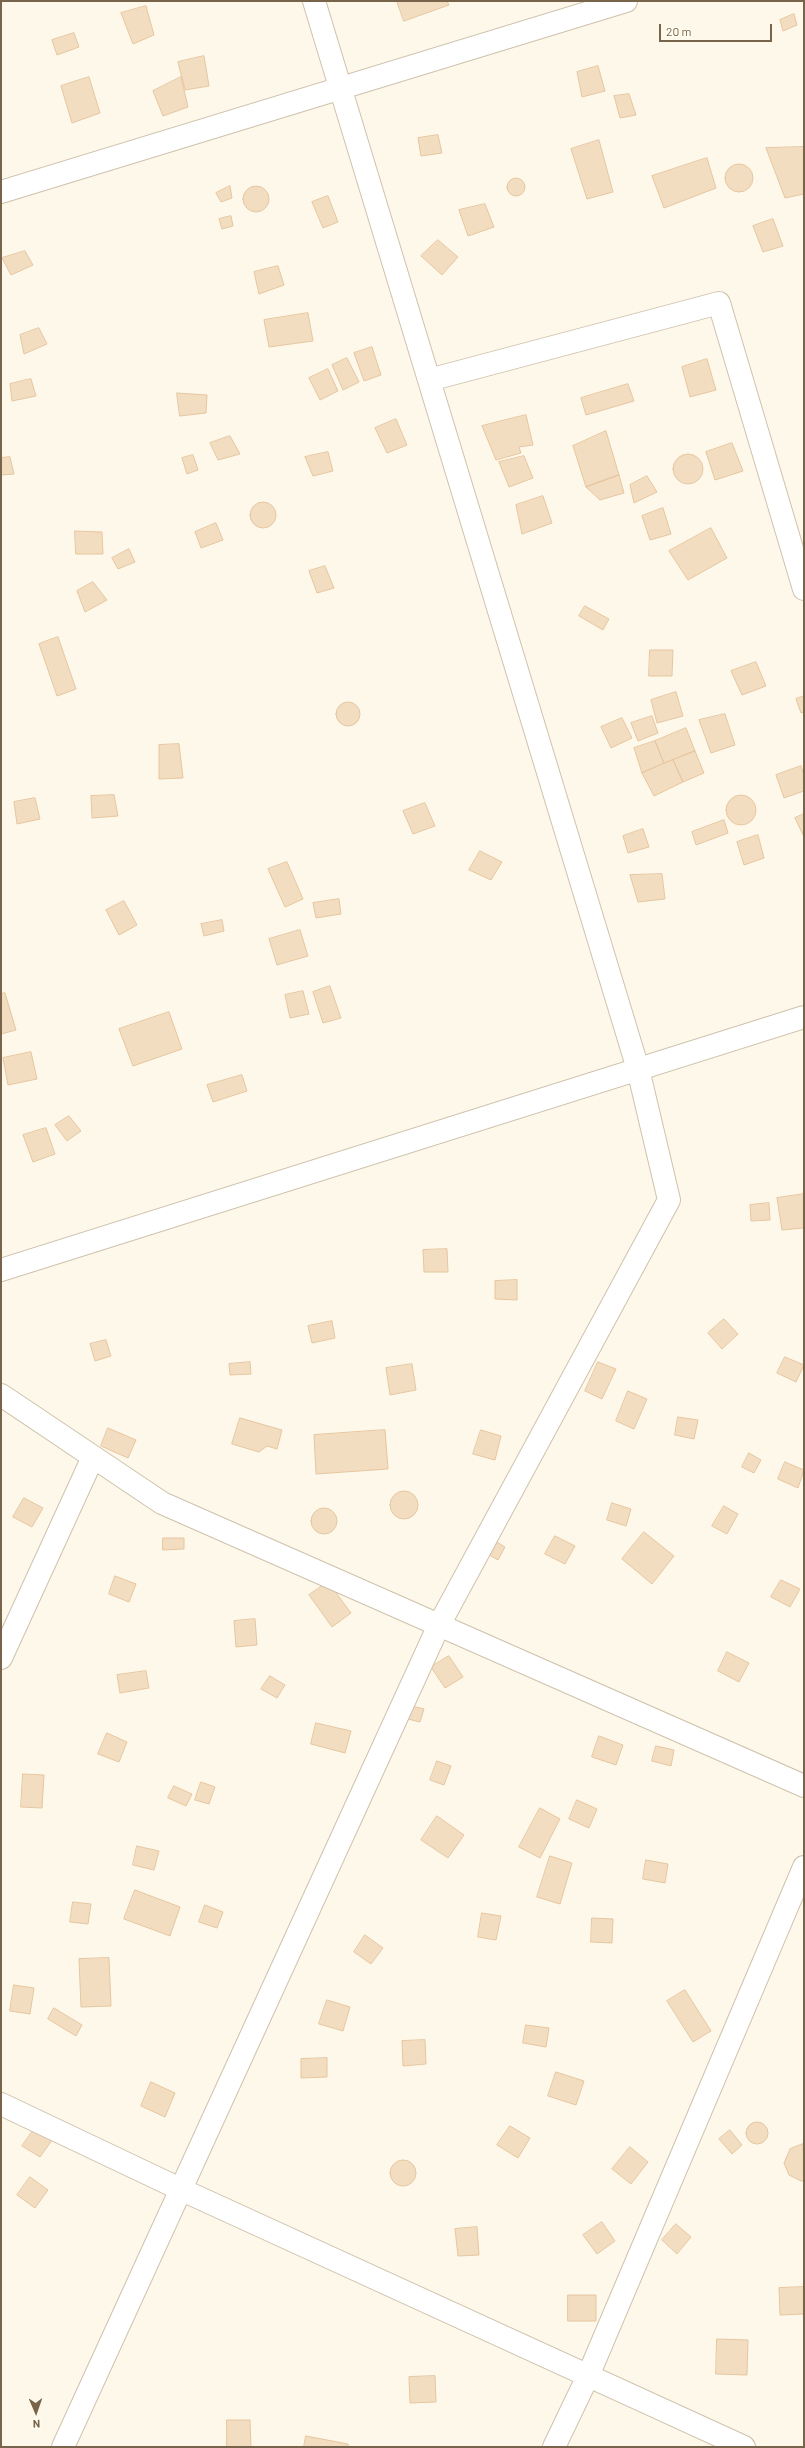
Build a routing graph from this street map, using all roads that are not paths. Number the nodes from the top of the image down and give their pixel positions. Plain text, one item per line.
1 (314, 1) edge
2 (626, 1) edge
3 (340, 89) junction
4 (1, 192) edge
5 (429, 380) junction
6 (804, 589) edge
7 (804, 1017) edge
8 (638, 1069) junction
9 (1, 1270) edge
10 (1, 1396) edge
11 (92, 1457) junction
12 (439, 1625) junction
13 (1, 1658) edge
14 (804, 1786) edge
15 (804, 1867) edge
16 (1, 2104) edge
17 (180, 2190) junction
18 (588, 2376) junction
19 (63, 2447) edge
20 (554, 2447) edge
21 (744, 2447) edge

1 - 3 street
2 - 3 street
3 - 4 street
3 - 5 street
5 - 6 street
5 - 8 street
7 - 8 street
8 - 9 street
8 - 12 street
10 - 11 street
11 - 12 street
11 - 13 street
12 - 14 street
12 - 17 street
15 - 18 street
16 - 17 street
17 - 18 street
17 - 19 street
18 - 20 street
18 - 21 street

